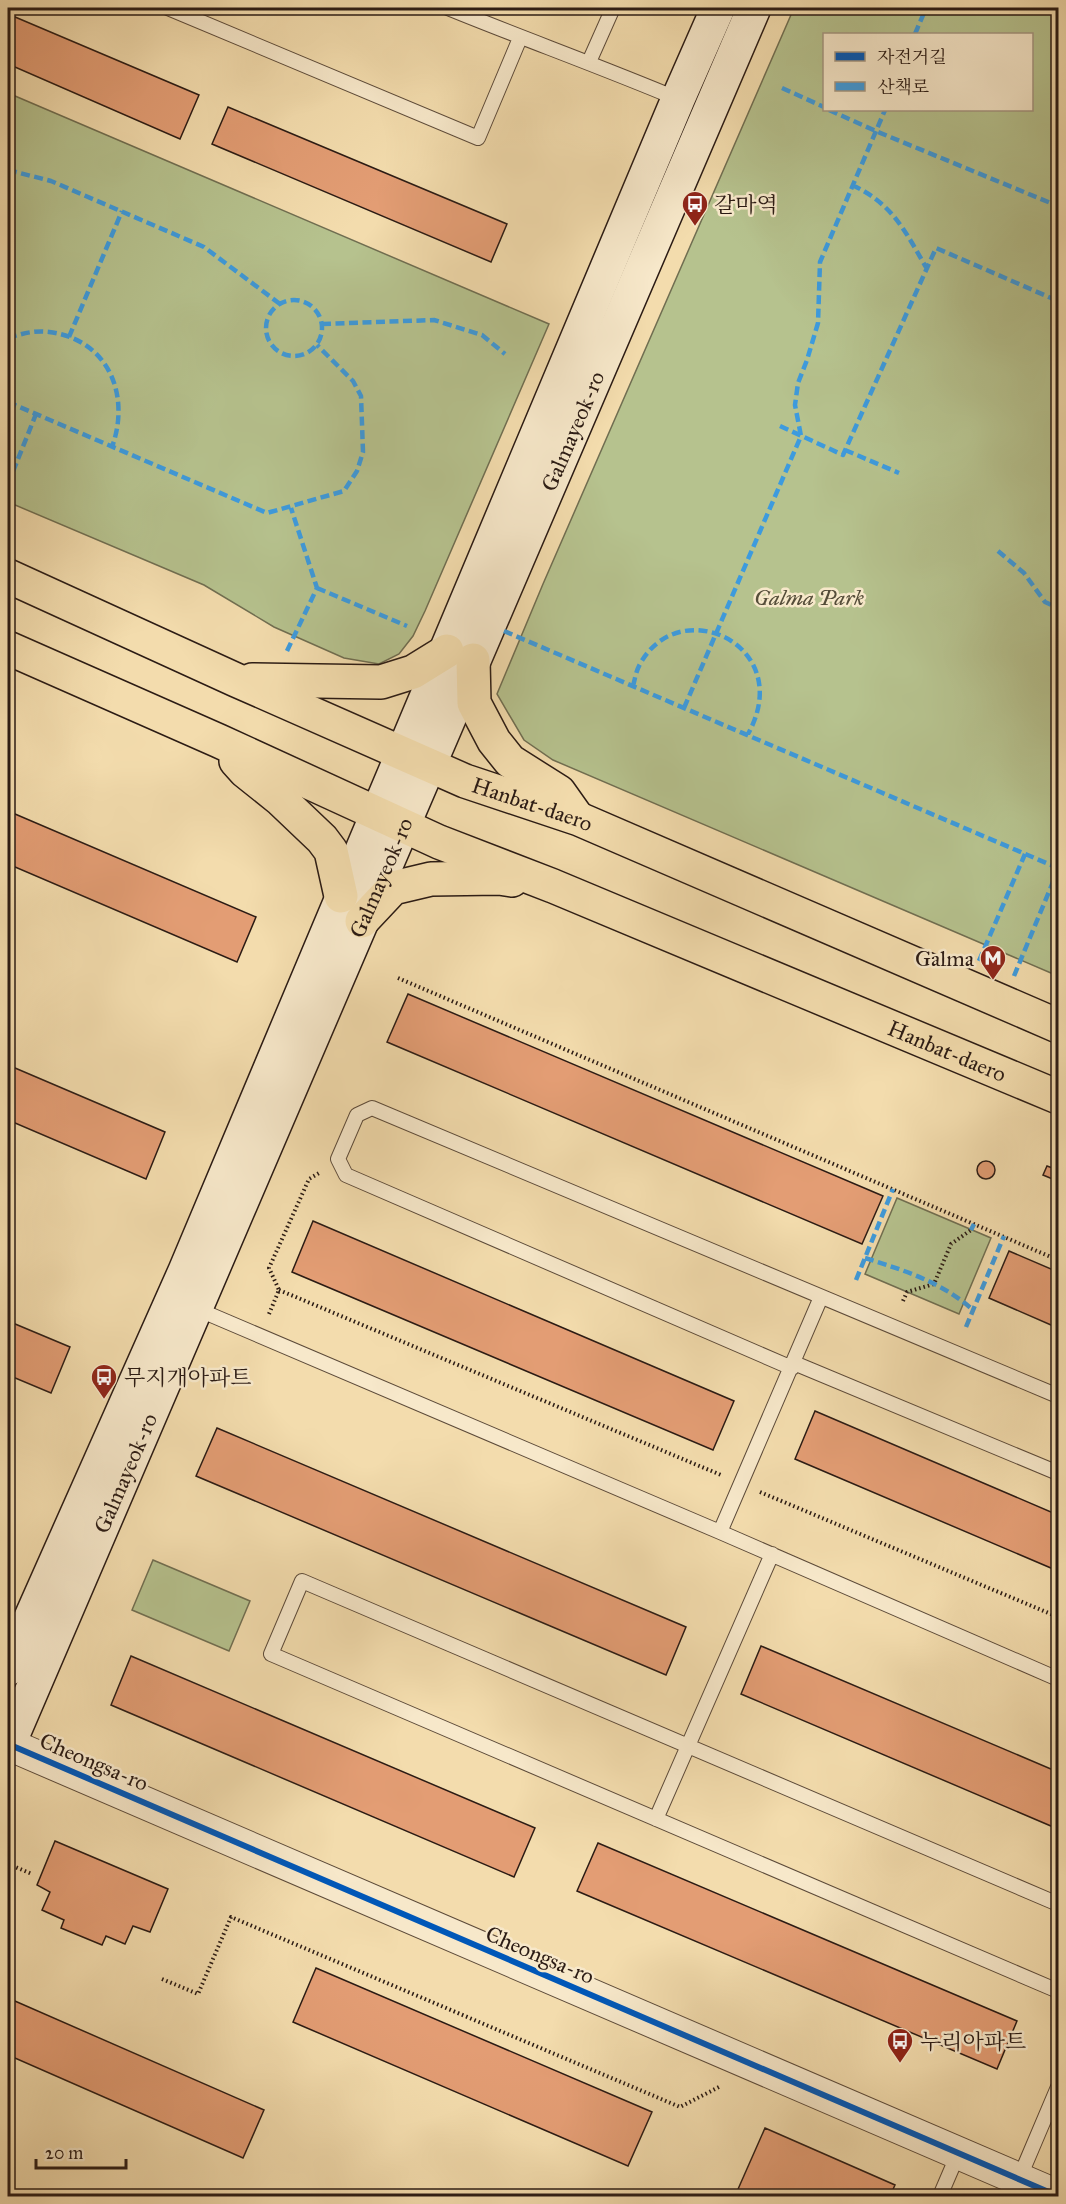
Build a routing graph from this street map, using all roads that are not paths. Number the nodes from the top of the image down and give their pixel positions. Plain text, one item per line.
1 (168, 8) edge
2 (448, 8) edge
3 (613, 8) edge
4 (718, 8) edge
5 (754, 8) edge
6 (520, 38) junction
7 (590, 62) junction
8 (678, 99) junction
9 (8, 576) edge
10 (8, 648) edge
11 (460, 655) junction
12 (236, 680) junction
13 (219, 741) junction
14 (416, 758) junction
15 (579, 819) junction
16 (389, 820) junction
17 (554, 886) junction
18 (341, 896) junction
19 (362, 921) junction
20 (1059, 1026) edge
21 (1059, 1097) edge
22 (821, 1297) junction
23 (196, 1309) junction
24 (793, 1365) junction
25 (1059, 1396) edge
26 (1059, 1473) edge
27 (720, 1532) junction
28 (772, 1554) junction
29 (8, 1669) edge
30 (1059, 1679) edge
31 (8, 1745) edge
32 (688, 1746) junction
33 (656, 1819) junction
34 (1059, 1905) edge
35 (1059, 1991) edge
36 (1059, 2087) edge
37 (958, 2154) junction
38 (1019, 2179) junction
39 (940, 2196) edge
40 (1059, 2196) edge

1 - 6 lane
2 - 6 lane
3 - 7 lane
4 - 8 main road, Galmayeok-ro
5 - 11 main road, Galmayeok-ro
6 - 7 lane
7 - 8 lane
8 - 11 main road, Galmayeok-ro
9 - 12 main road, Hanbat-daero
10 - 13 main road, Hanbat-daero
11 - 12 main road
11 - 14 main road, Galmayeok-ro
11 - 15 main road
12 - 14 main road, Hanbat-daero
13 - 16 main road, Hanbat-daero
13 - 18 main road
14 - 15 main road, Hanbat-daero
14 - 16 main road, Galmayeok-ro
15 - 20 main road, Hanbat-daero
16 - 17 main road, Hanbat-daero
16 - 18 main road, Galmayeok-ro
16 - 19 main road, Galmayeok-ro
17 - 19 main road
17 - 21 main road, Hanbat-daero
18 - 29 main road, Galmayeok-ro
19 - 23 main road, Galmayeok-ro
22 - 24 lane
22 - 24 lane
22 - 25 lane
23 - 27 lane
23 - 31 main road, Galmayeok-ro
24 - 26 lane
24 - 27 lane
27 - 28 lane
28 - 30 lane
28 - 32 lane
31 - 37 street, Cheongsa-ro
32 - 33 lane
32 - 33 lane
32 - 34 lane
33 - 35 lane
36 - 38 lane
37 - 38 street, Cheongsa-ro
37 - 39 lane
38 - 40 street, Cheongsa-ro

